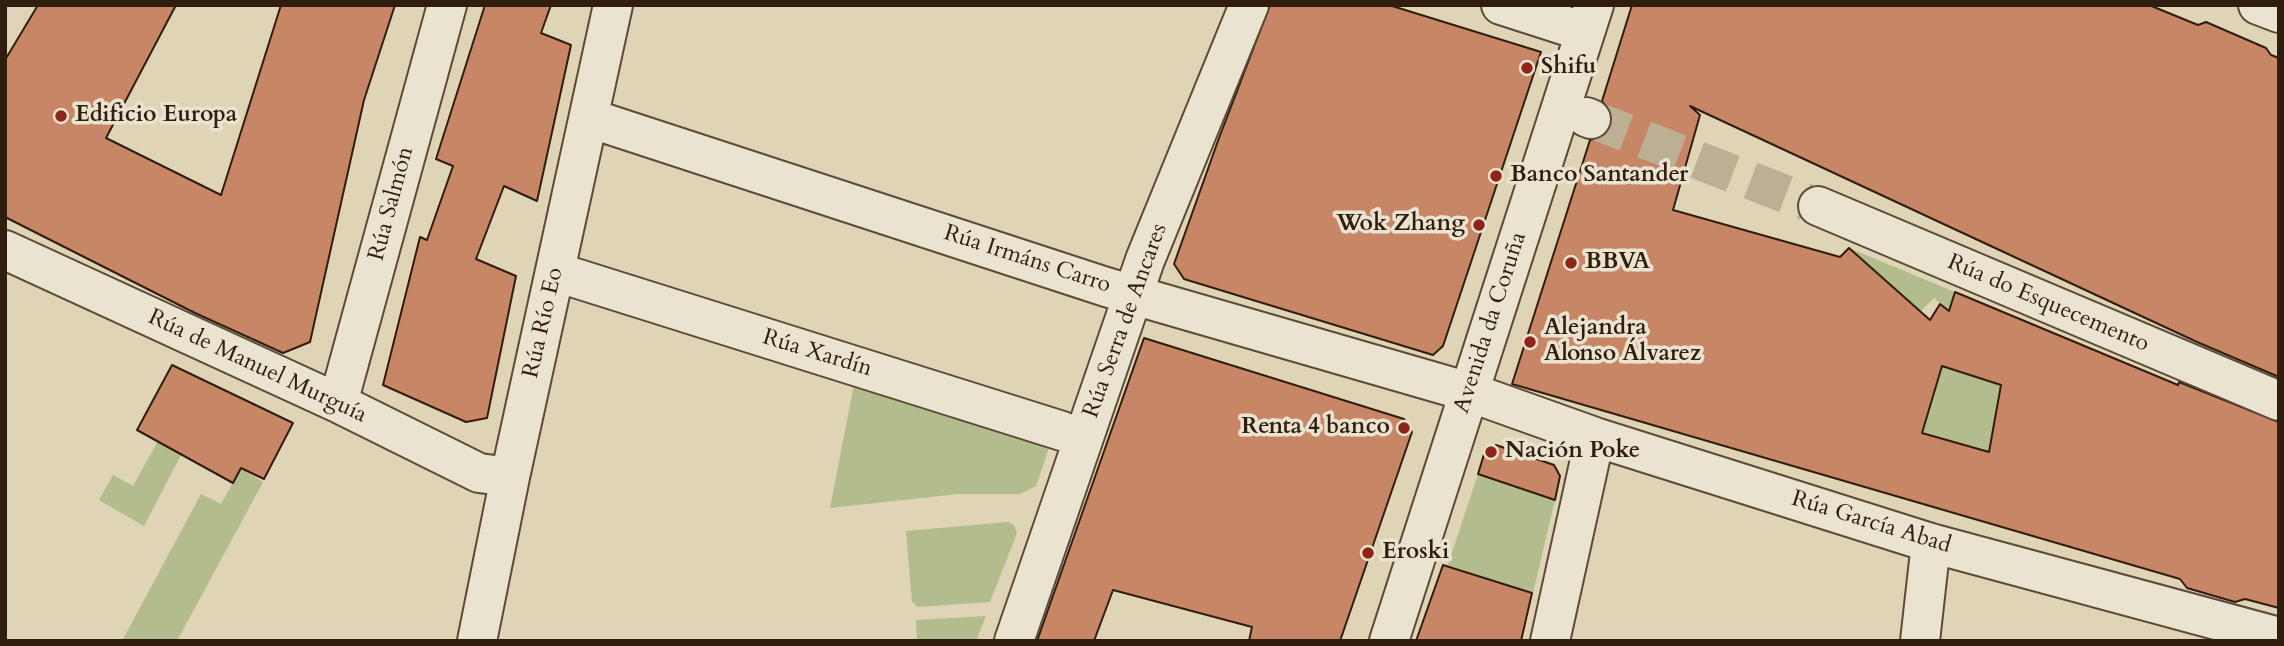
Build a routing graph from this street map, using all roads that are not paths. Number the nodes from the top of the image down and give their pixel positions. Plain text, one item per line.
1 (447, 5) edge
2 (613, 5) edge
3 (1249, 5) edge
4 (1501, 5) edge
5 (2258, 5) edge
6 (2279, 13) edge
7 (1589, 19) edge
8 (589, 118) junction
9 (1818, 206) tunnel mouth
10 (5, 250) edge
11 (572, 277) dead end
12 (1135, 293) junction
13 (1469, 392) junction
14 (2279, 401) edge
15 (338, 403) junction
16 (1062, 431) dead end
17 (1595, 437) junction
18 (510, 477) junction
19 (1931, 543) junction
20 (2279, 637) edge
21 (477, 641) edge
22 (1014, 641) edge
23 (1389, 641) edge
24 (1550, 641) edge
25 (1920, 641) edge

1 - 15 street, Rúa Salmón
2 - 8 street, Rúa Río Eo
3 - 12 street, Rúa Serra de Ancares
4 - 7 street
5 - 6 street
7 - 13 street, Avenida da Coruña
8 - 12 street, Rúa Irmáns Carro
8 - 18 street, Rúa Río Eo
9 - 14 street, Rúa do Esquecemento
10 - 15 street, Rúa de Manuel Murguía
11 - 16 street, Rúa Xardín
12 - 13 street, Rúa Irmáns Carro
12 - 22 street, Rúa Serra de Ancares
13 - 17 street, Rúa García Abad
13 - 23 street, Avenida da Coruña
15 - 18 street, Rúa de Manuel Murguía
17 - 19 street, Rúa García Abad
17 - 24 street
18 - 21 street, Rúa Río Eo
19 - 20 street, Rúa García Abad
19 - 25 street

